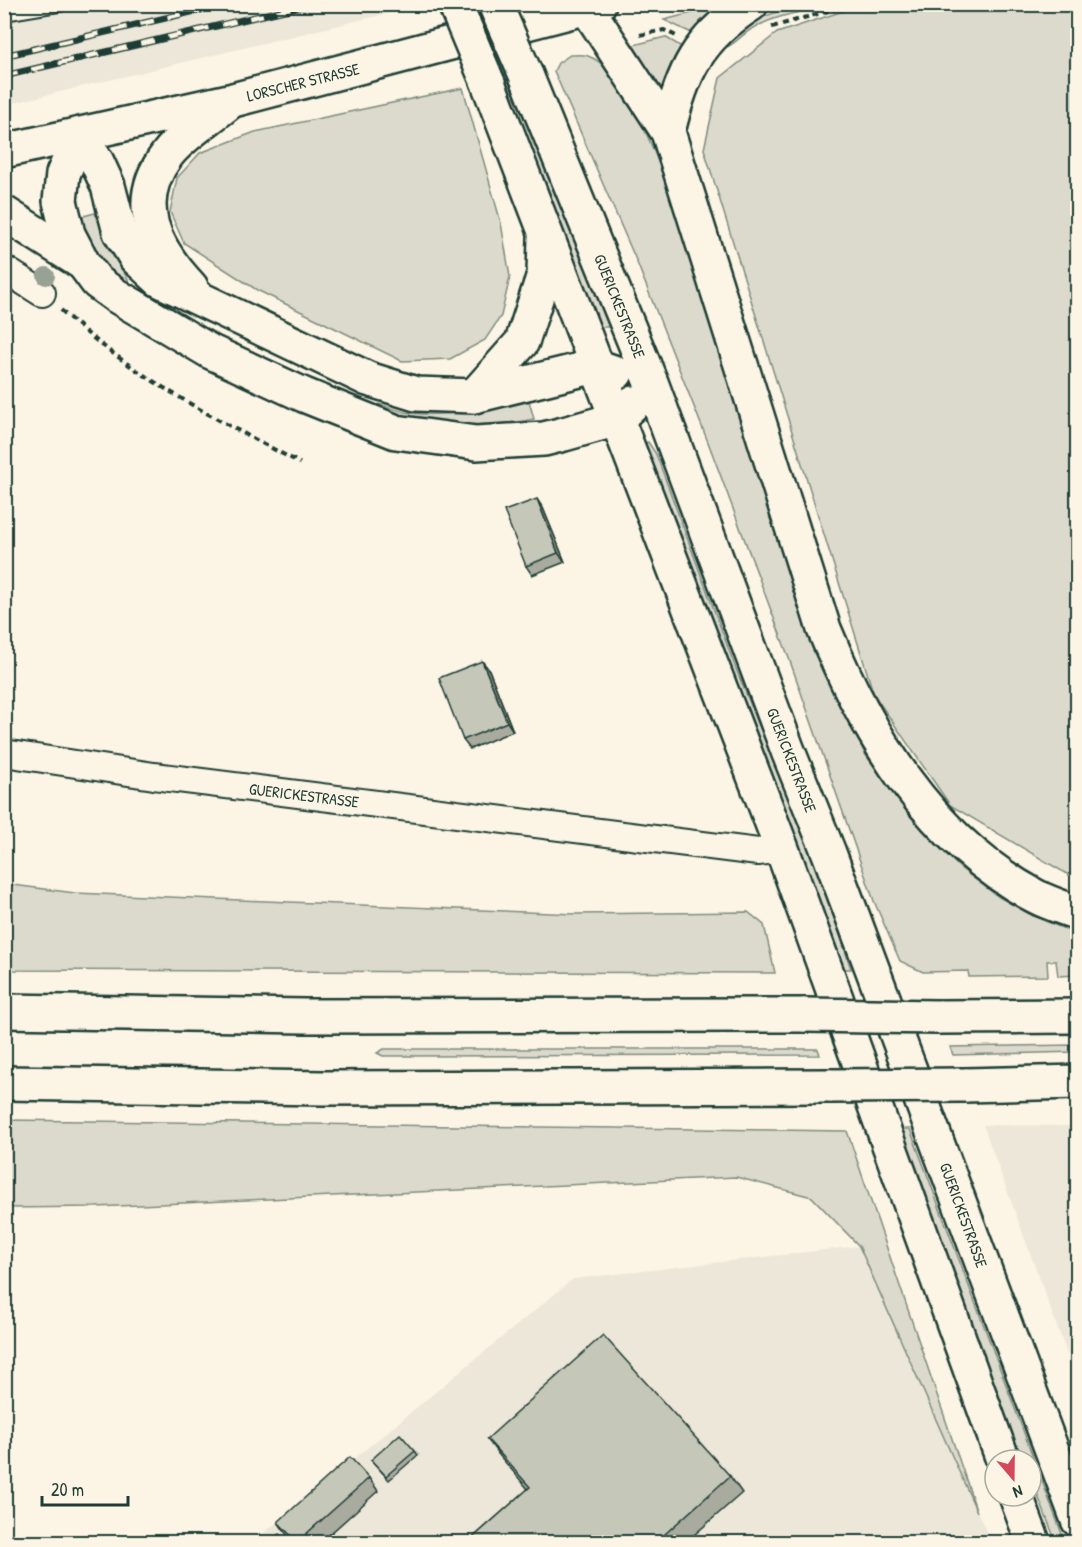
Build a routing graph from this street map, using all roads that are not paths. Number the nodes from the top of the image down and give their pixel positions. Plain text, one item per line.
1 (64, 4) edge
2 (455, 4) edge
3 (495, 4) edge
4 (593, 6) edge
5 (4, 14) edge
6 (759, 17) edge
7 (233, 100) junction
8 (668, 132) junction
9 (80, 135) junction
10 (4, 151) edge
11 (4, 213) edge
12 (545, 227) junction
13 (82, 263) junction
14 (4, 269) edge
15 (42, 293) road end
16 (202, 299) junction
17 (596, 366) junction
18 (652, 385) junction
19 (474, 396) junction
20 (617, 419) junction
21 (4, 753) edge
22 (783, 849) junction
23 (1077, 913) edge
24 (4, 1011) edge
25 (1077, 1016) edge
26 (1077, 1082) edge
27 (4, 1083) edge
28 (999, 1448) edge
29 (1020, 1508) edge
30 (1077, 1520) edge
31 (1033, 1542) edge

1 - 5 lane
2 - 12 main road, bridge
3 - 18 main road, GUERICKESTRASSE, bridge
4 - 7 main road, LORSCHER STRASSE
4 - 8 main road
6 - 8 main road
7 - 9 main road, LORSCHER STRASSE
7 - 16 main road
8 - 23 main road
9 - 10 main road, LORSCHER STRASSE
9 - 13 main road
9 - 16 main road
11 - 13 main road
12 - 17 main road
12 - 19 main road
13 - 20 main road
14 - 15 street
16 - 19 main road
17 - 18 main road
17 - 19 main road
17 - 20 main road
18 - 20 main road
18 - 30 main road, GUERICKESTRASSE
20 - 22 main road
21 - 22 street, GUERICKESTRASSE
22 - 28 main road
24 - 25 main road, bridge
26 - 27 main road, bridge
29 - 31 main road

